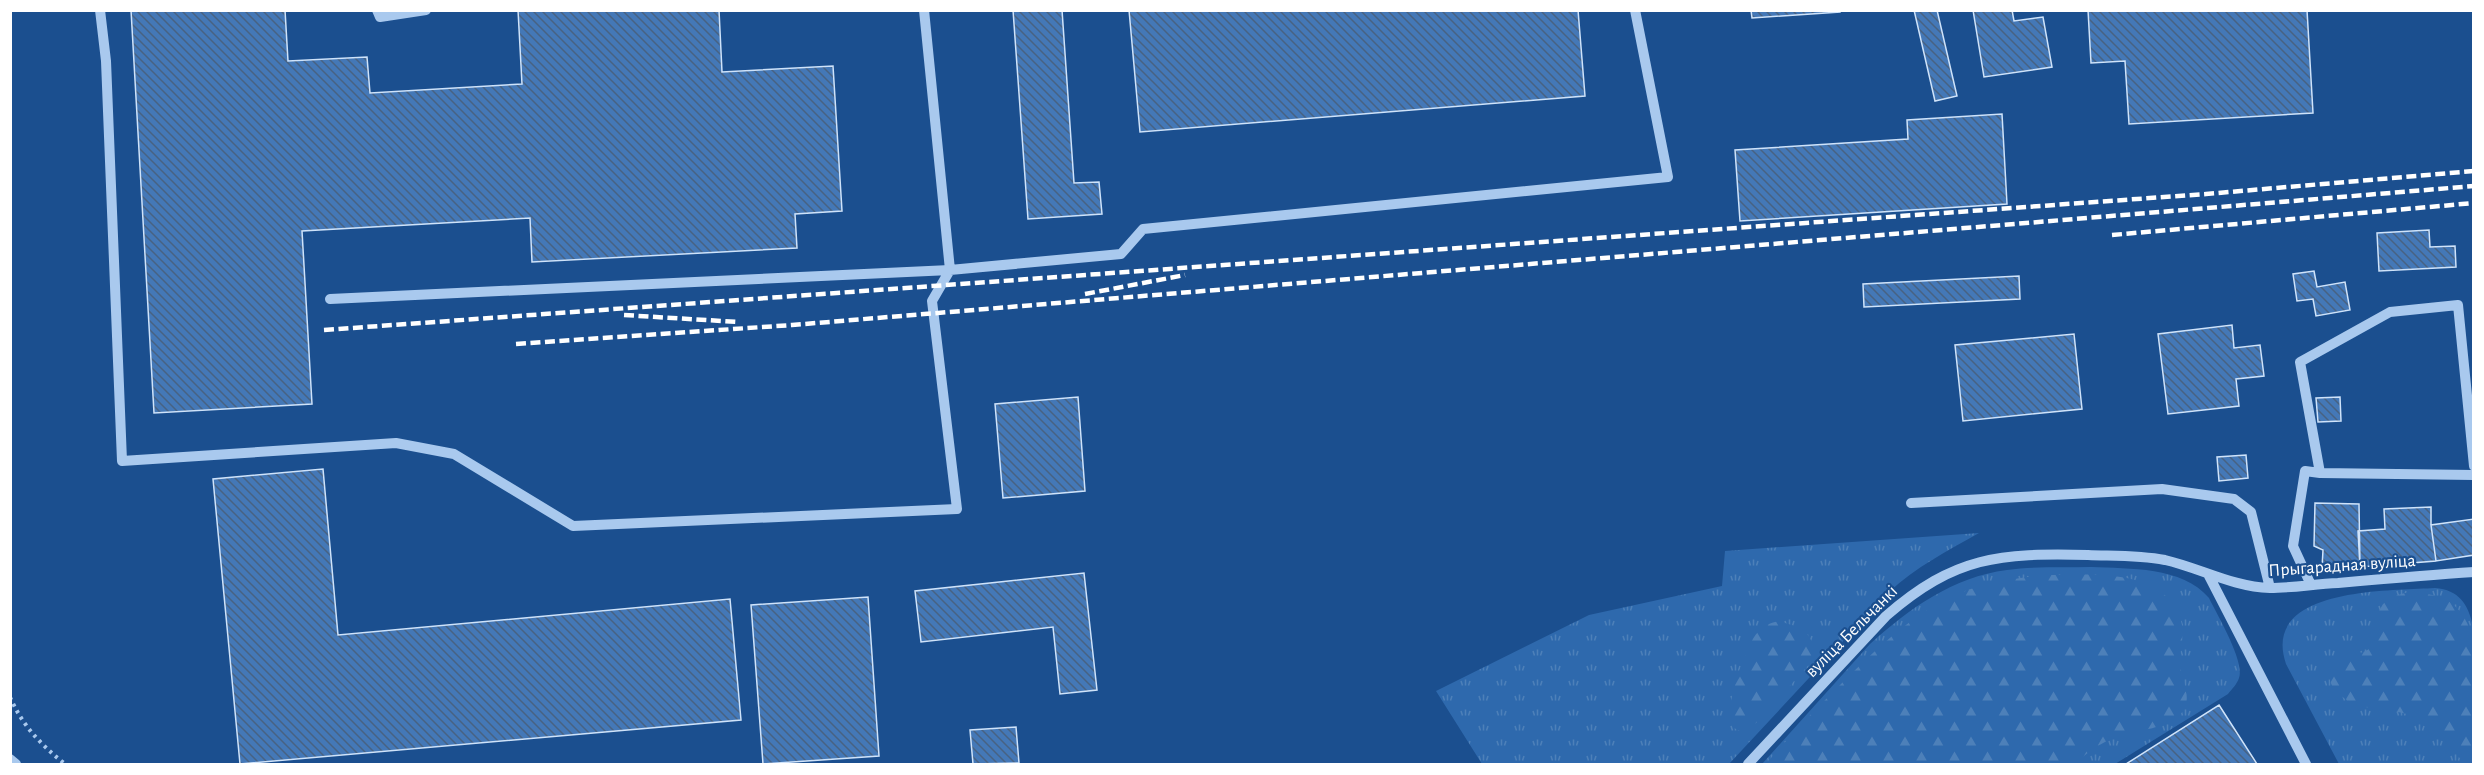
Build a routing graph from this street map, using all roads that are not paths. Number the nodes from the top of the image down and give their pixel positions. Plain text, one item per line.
1 (100, 10) edge
2 (377, 10) edge
3 (426, 10) edge
4 (924, 10) edge
5 (1635, 10) edge
6 (950, 270) junction
7 (330, 299) dead end
8 (2474, 466) edge
9 (2320, 473) junction
10 (2474, 475) edge
11 (1911, 503) dead end
12 (2037, 554) joint
13 (2473, 572) edge
14 (2208, 574) junction
15 (2311, 585) junction
16 (2270, 588) junction
17 (10, 759) edge
18 (16, 765) edge
19 (1748, 765) edge
20 (2306, 765) edge

1 - 6 street
2 - 3 street
4 - 6 street
5 - 6 street
6 - 7 street
8 - 9 street
9 - 10 street
9 - 15 street
11 - 16 street
12 - 14 street, Прыгарадная вуліца
12 - 19 street, вуліца Бельчанкі
13 - 15 street, Прыгарадная вуліца
14 - 16 street, Прыгарадная вуліца
14 - 20 street
15 - 16 street, Прыгарадная вуліца
17 - 18 street

